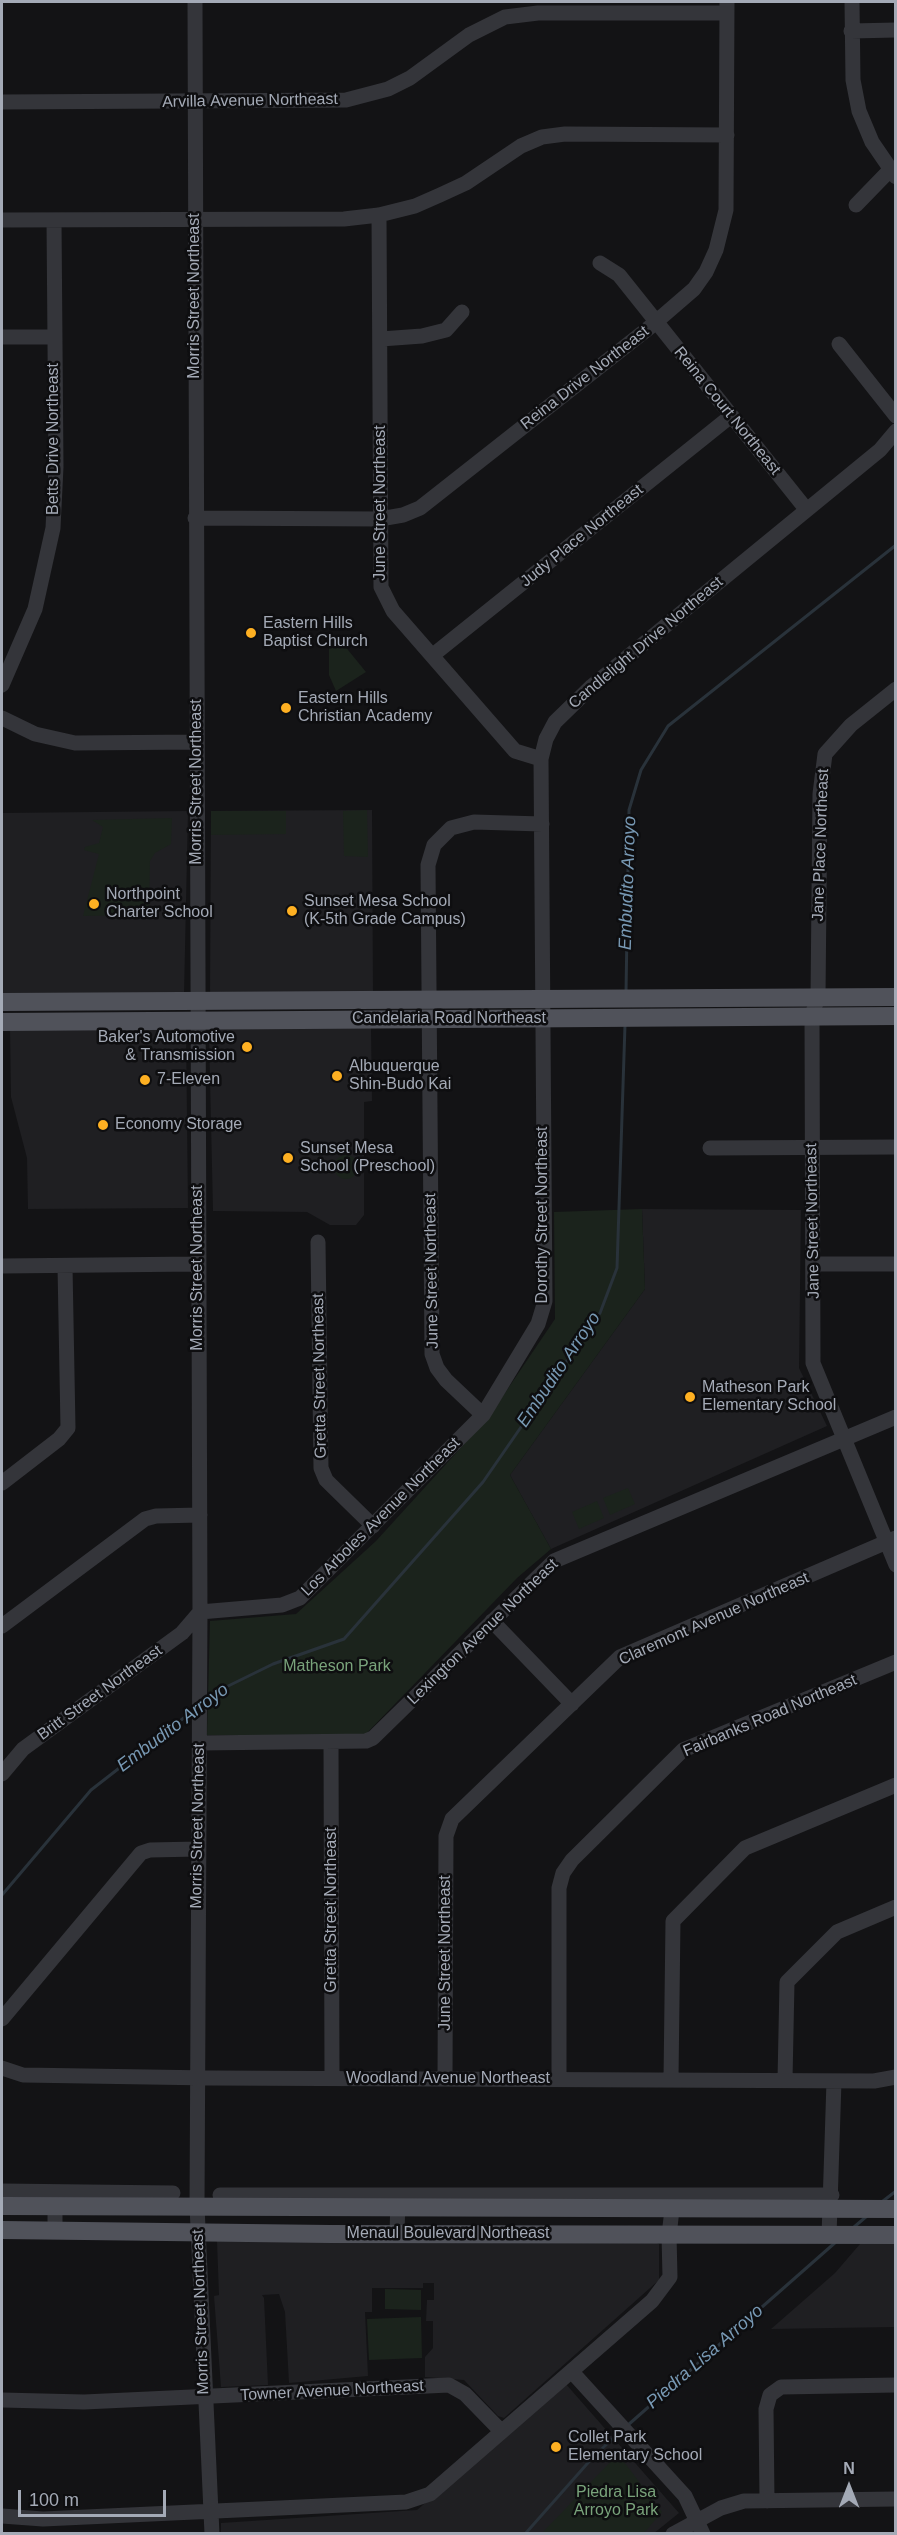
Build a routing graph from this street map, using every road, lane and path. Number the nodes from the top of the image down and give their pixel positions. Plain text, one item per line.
1 (195, 2) edge
2 (852, 2) edge
3 (727, 7) edge
4 (896, 30) edge
5 (851, 31) junction
6 (2, 102) edge
7 (195, 102) junction
8 (727, 135) junction
9 (892, 174) edge
10 (856, 205) dead end
11 (380, 215) junction
12 (2, 220) edge
13 (54, 220) junction
14 (195, 220) junction
15 (600, 263) dead end
16 (462, 312) dead end
17 (656, 322) junction
18 (2, 338) edge
19 (54, 338) junction
20 (381, 339) junction
21 (839, 344) dead end
22 (731, 416) junction
23 (896, 416) edge
24 (896, 431) edge
25 (806, 509) junction
26 (195, 518) junction
27 (380, 519) junction
28 (433, 656) junction
29 (2, 685) edge
30 (896, 688) edge
31 (2, 718) edge
32 (197, 742) junction
33 (541, 759) junction
34 (542, 824) junction
35 (818, 997) junction
36 (896, 997) edge
37 (542, 998) junction
38 (428, 1000) junction
39 (2, 1002) edge
40 (196, 1002) junction
41 (812, 1015) junction
42 (896, 1016) edge
43 (543, 1018) junction
44 (430, 1019) junction
45 (198, 1020) junction
46 (2, 1022) edge
47 (896, 1147) edge
48 (710, 1148) dead end
49 (812, 1148) junction
50 (318, 1242) dead end
51 (197, 1264) junction
52 (814, 1264) junction
53 (896, 1264) edge
54 (2, 1266) edge
55 (65, 1266) junction
56 (483, 1415) junction
57 (896, 1417) edge
58 (843, 1440) junction
59 (2, 1483) edge
60 (200, 1515) junction
61 (373, 1526) junction
62 (891, 1540) edge
63 (896, 1566) edge
64 (200, 1612) junction
65 (492, 1621) junction
66 (2, 1626) edge
67 (896, 1662) edge
68 (572, 1704) junction
69 (331, 1742) junction
70 (200, 1743) junction
71 (2, 1774) edge
72 (896, 1785) edge
73 (447, 1827) joint
74 (198, 1849) junction
75 (896, 1907) edge
76 (2, 2019) edge
77 (2, 2068) edge
78 (896, 2077) edge
79 (197, 2078) junction
80 (332, 2078) junction
81 (445, 2079) junction
82 (559, 2079) junction
83 (672, 2079) junction
84 (785, 2080) junction
85 (834, 2081) junction
86 (2, 2191) edge
87 (173, 2193) dead end
88 (219, 2195) dead end
89 (56, 2199) junction
90 (398, 2202) junction
91 (831, 2203) junction
92 (2, 2206) edge
93 (197, 2206) junction
94 (672, 2210) junction
95 (893, 2210) edge
96 (2, 2230) edge
97 (55, 2230) junction
98 (198, 2232) junction
99 (397, 2234) junction
100 (669, 2235) junction
101 (896, 2235) edge
102 (829, 2236) junction
103 (573, 2373) junction
104 (896, 2385) edge
105 (205, 2397) junction
106 (2, 2400) edge
107 (501, 2431) junction
108 (896, 2499) edge
109 (767, 2501) junction
110 (211, 2511) junction
111 (2, 2516) edge
112 (700, 2527) edge
113 (213, 2534) edge
114 (673, 2534) edge

1 - 7 street, Morris Street Northeast
2 - 5 street
3 - 7 street, Arvilla Avenue Northeast
3 - 8 street, Reina Drive Northeast
4 - 5 street
5 - 9 street
6 - 7 street, Arvilla Avenue Northeast
7 - 14 street, Morris Street Northeast
8 - 11 street
8 - 17 street, Reina Drive Northeast
9 - 10 street
11 - 14 street
11 - 20 street, June Street Northeast
12 - 13 street
13 - 14 street
13 - 19 street, Betts Drive Northeast
14 - 26 street, Morris Street Northeast
15 - 17 street, Reina Court Northeast
16 - 20 street
17 - 22 street, Reina Court Northeast
17 - 27 street, Reina Drive Northeast
18 - 19 street
19 - 29 street, Betts Drive Northeast
20 - 27 street, June Street Northeast
21 - 23 street
22 - 25 street, Reina Court Northeast
22 - 28 street, Judy Place Northeast
24 - 25 street, Candlelight Drive Northeast
25 - 33 street, Candlelight Drive Northeast
26 - 27 street, Reina Drive Northeast
26 - 32 street, Morris Street Northeast
27 - 28 street, June Street Northeast
28 - 33 street, June Street Northeast
30 - 35 street, Jane Place Northeast
31 - 32 street
32 - 40 street, Morris Street Northeast
33 - 34 street, Candlelight Drive Northeast
34 - 37 street, Candlelight Drive Northeast
34 - 38 street, June Street Northeast
35 - 36 main road, Candelaria Road Northeast
35 - 37 main road, Candelaria Road Northeast
35 - 41 street, Jane Street Northeast
37 - 38 main road, Candelaria Road Northeast
37 - 43 street, Dorothy Street Northeast
38 - 40 main road, Candelaria Road Northeast
38 - 44 street, June Street Northeast
39 - 40 main road, Candelaria Road Northeast
40 - 45 street, Morris Street Northeast
41 - 42 main road, Candelaria Road Northeast
41 - 43 main road, Candelaria Road Northeast
41 - 49 street, Jane Street Northeast
43 - 44 main road, Candelaria Road Northeast
43 - 56 street, Dorothy Street Northeast
44 - 45 main road, Candelaria Road Northeast
44 - 56 street, June Street Northeast
45 - 46 main road, Candelaria Road Northeast
45 - 51 street, Morris Street Northeast
47 - 49 street
48 - 49 street
49 - 52 street, Jane Street Northeast
50 - 61 street, Gretta Street Northeast
51 - 55 street
51 - 60 street, Morris Street Northeast
52 - 53 street
52 - 58 street, Jane Street Northeast
54 - 55 street
55 - 59 street
56 - 61 street, Los Arboles Avenue Northeast
57 - 58 street, Lexington Avenue Northeast
58 - 62 street, Jane Street Northeast
58 - 65 street, Lexington Avenue Northeast
60 - 64 street, Morris Street Northeast
60 - 66 street
61 - 64 street, Los Arboles Avenue Northeast
62 - 63 street, Jane Street Northeast
62 - 68 street, Claremont Avenue Northeast
64 - 70 street, Morris Street Northeast
64 - 71 street, Britt Street Northeast
65 - 68 street
65 - 69 street, Lexington Avenue Northeast
67 - 82 street, Fairbanks Road Northeast
68 - 73 street, Claremont Avenue Northeast
69 - 70 street, Lexington Avenue Northeast
69 - 80 street, Gretta Street Northeast
70 - 74 street, Morris Street Northeast
72 - 83 street
73 - 81 street, June Street Northeast
74 - 76 street
74 - 79 street, Morris Street Northeast
75 - 84 street
77 - 79 street, Woodland Avenue Northeast
78 - 85 street, Woodland Avenue Northeast
79 - 80 street, Woodland Avenue Northeast
79 - 93 street, Morris Street Northeast
80 - 81 street, Woodland Avenue Northeast
81 - 82 street, Woodland Avenue Northeast
82 - 83 street, Woodland Avenue Northeast
83 - 84 street, Woodland Avenue Northeast
84 - 85 street, Woodland Avenue Northeast
85 - 91 street
86 - 89 street
87 - 89 street
88 - 90 street
89 - 92 main road, Menaul Boulevard Northeast
89 - 93 main road, Menaul Boulevard Northeast
89 - 97 street
90 - 91 street
90 - 93 main road, Menaul Boulevard Northeast
90 - 94 main road, Menaul Boulevard Northeast
90 - 99 street
91 - 94 main road, Menaul Boulevard Northeast
91 - 95 main road, Menaul Boulevard Northeast
91 - 102 street
93 - 98 street, Morris Street Northeast
94 - 100 street
96 - 97 main road, Menaul Boulevard Northeast
97 - 98 main road, Menaul Boulevard Northeast
98 - 99 main road, Menaul Boulevard Northeast
98 - 105 street, Morris Street Northeast
99 - 100 main road, Menaul Boulevard Northeast
100 - 102 main road, Menaul Boulevard Northeast
100 - 103 street
101 - 102 main road, Menaul Boulevard Northeast
103 - 107 street
103 - 112 street
104 - 109 street
105 - 106 street, Towner Avenue Northeast
105 - 107 street, Towner Avenue Northeast
105 - 110 street, Morris Street Northeast
107 - 110 street
108 - 109 street
109 - 112 street
110 - 111 street
110 - 113 street, Morris Street Northeast
112 - 114 street

